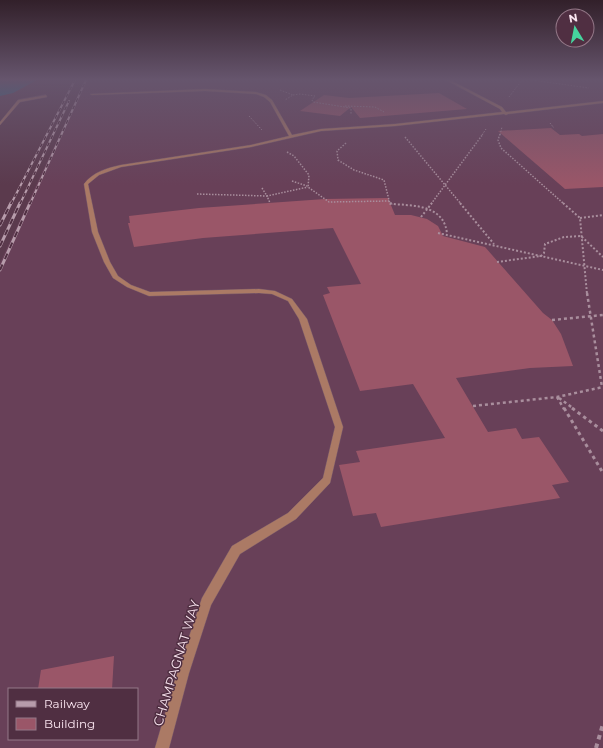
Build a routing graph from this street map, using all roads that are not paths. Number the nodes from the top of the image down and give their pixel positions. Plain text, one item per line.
1 (8, 115) edge
2 (279, 115) edge
3 (497, 115) edge
4 (0, 124) edge
5 (291, 137) junction
6 (162, 748) edge

1 - 4 lane
2 - 5 lane
3 - 5 lane, CHAMPAGNAT WAY
5 - 6 lane, CHAMPAGNAT WAY

